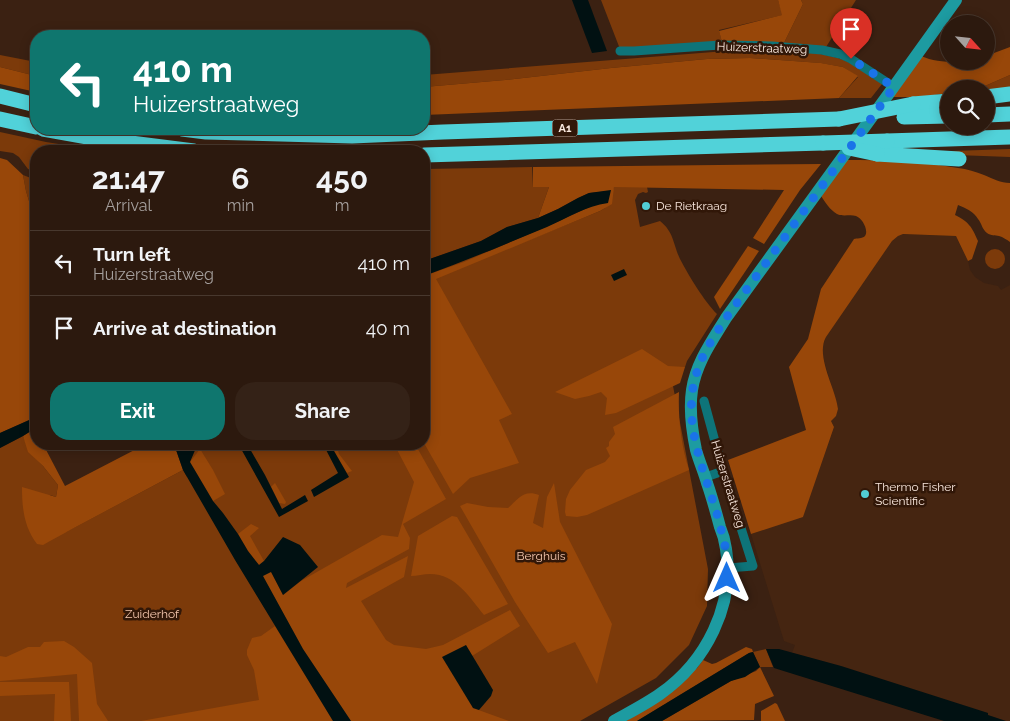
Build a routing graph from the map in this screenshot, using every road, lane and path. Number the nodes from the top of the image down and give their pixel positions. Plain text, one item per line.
1 (956, 0) edge
2 (620, 51) dead end
3 (894, 87) junction
4 (1010, 94) edge
5 (0, 96) edge
6 (995, 96) edge
7 (940, 102) edge
8 (30, 104) edge
9 (1010, 114) edge
10 (995, 115) edge
11 (940, 116) edge
12 (0, 119) edge
13 (839, 119) junction
14 (30, 126) edge
15 (430, 132) edge
16 (77, 135) edge
17 (316, 135) edge
18 (372, 135) edge
19 (1010, 137) edge
20 (823, 142) junction
21 (146, 145) edge
22 (430, 155) edge
23 (959, 158) dead end
24 (704, 401) dead end
25 (724, 471) junction
26 (706, 478) junction
27 (728, 568) junction
28 (614, 721) edge

1 - 3 street, Huizerstraatweg
2 - 3 street, Huizerstraatweg
3 - 26 street, Huizerstraatweg
4 - 6 highway
5 - 8 highway
7 - 13 highway, A1, bridge
9 - 10 highway
11 - 13 highway, A1, bridge
12 - 14 highway
13 - 15 highway, A1
16 - 21 highway
17 - 18 highway, A1
19 - 20 highway, A1, bridge
20 - 22 highway, A1
20 - 23 highway, A1, bridge
24 - 25 street, Huizerstraatweg
25 - 26 street
25 - 27 street, Huizerstraatweg
26 - 27 street, Huizerstraatweg
27 - 28 street, Huizerstraatweg

